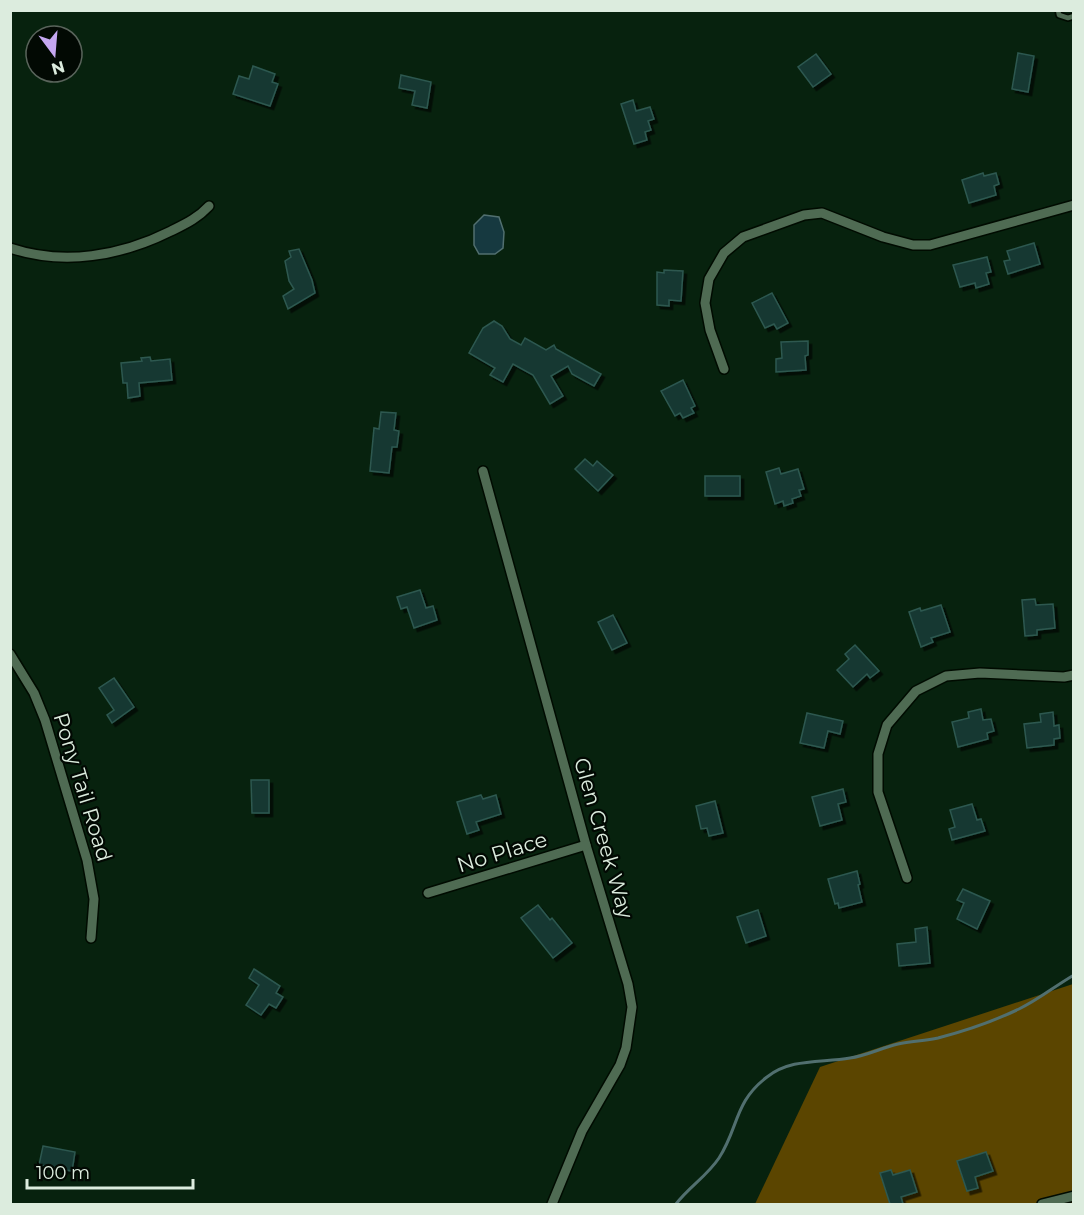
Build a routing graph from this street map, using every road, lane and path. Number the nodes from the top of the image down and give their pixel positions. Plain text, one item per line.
1 (1058, 10) edge
2 (1074, 16) edge
3 (1074, 205) edge
4 (208, 206) dead end
5 (10, 248) edge
6 (724, 369) dead end
7 (483, 471) dead end
8 (10, 654) edge
9 (1074, 675) edge
10 (586, 845) junction
11 (908, 878) dead end
12 (428, 893) dead end
13 (91, 938) dead end
14 (1074, 1196) edge
15 (552, 1204) edge
16 (1042, 1204) edge

1 - 2 lane
3 - 6 street
4 - 5 street
7 - 10 street, Glen Creek Way
8 - 13 street, Pony Tail Road
9 - 11 street
10 - 12 street, No Place
10 - 15 street, Glen Creek Way
14 - 16 street

